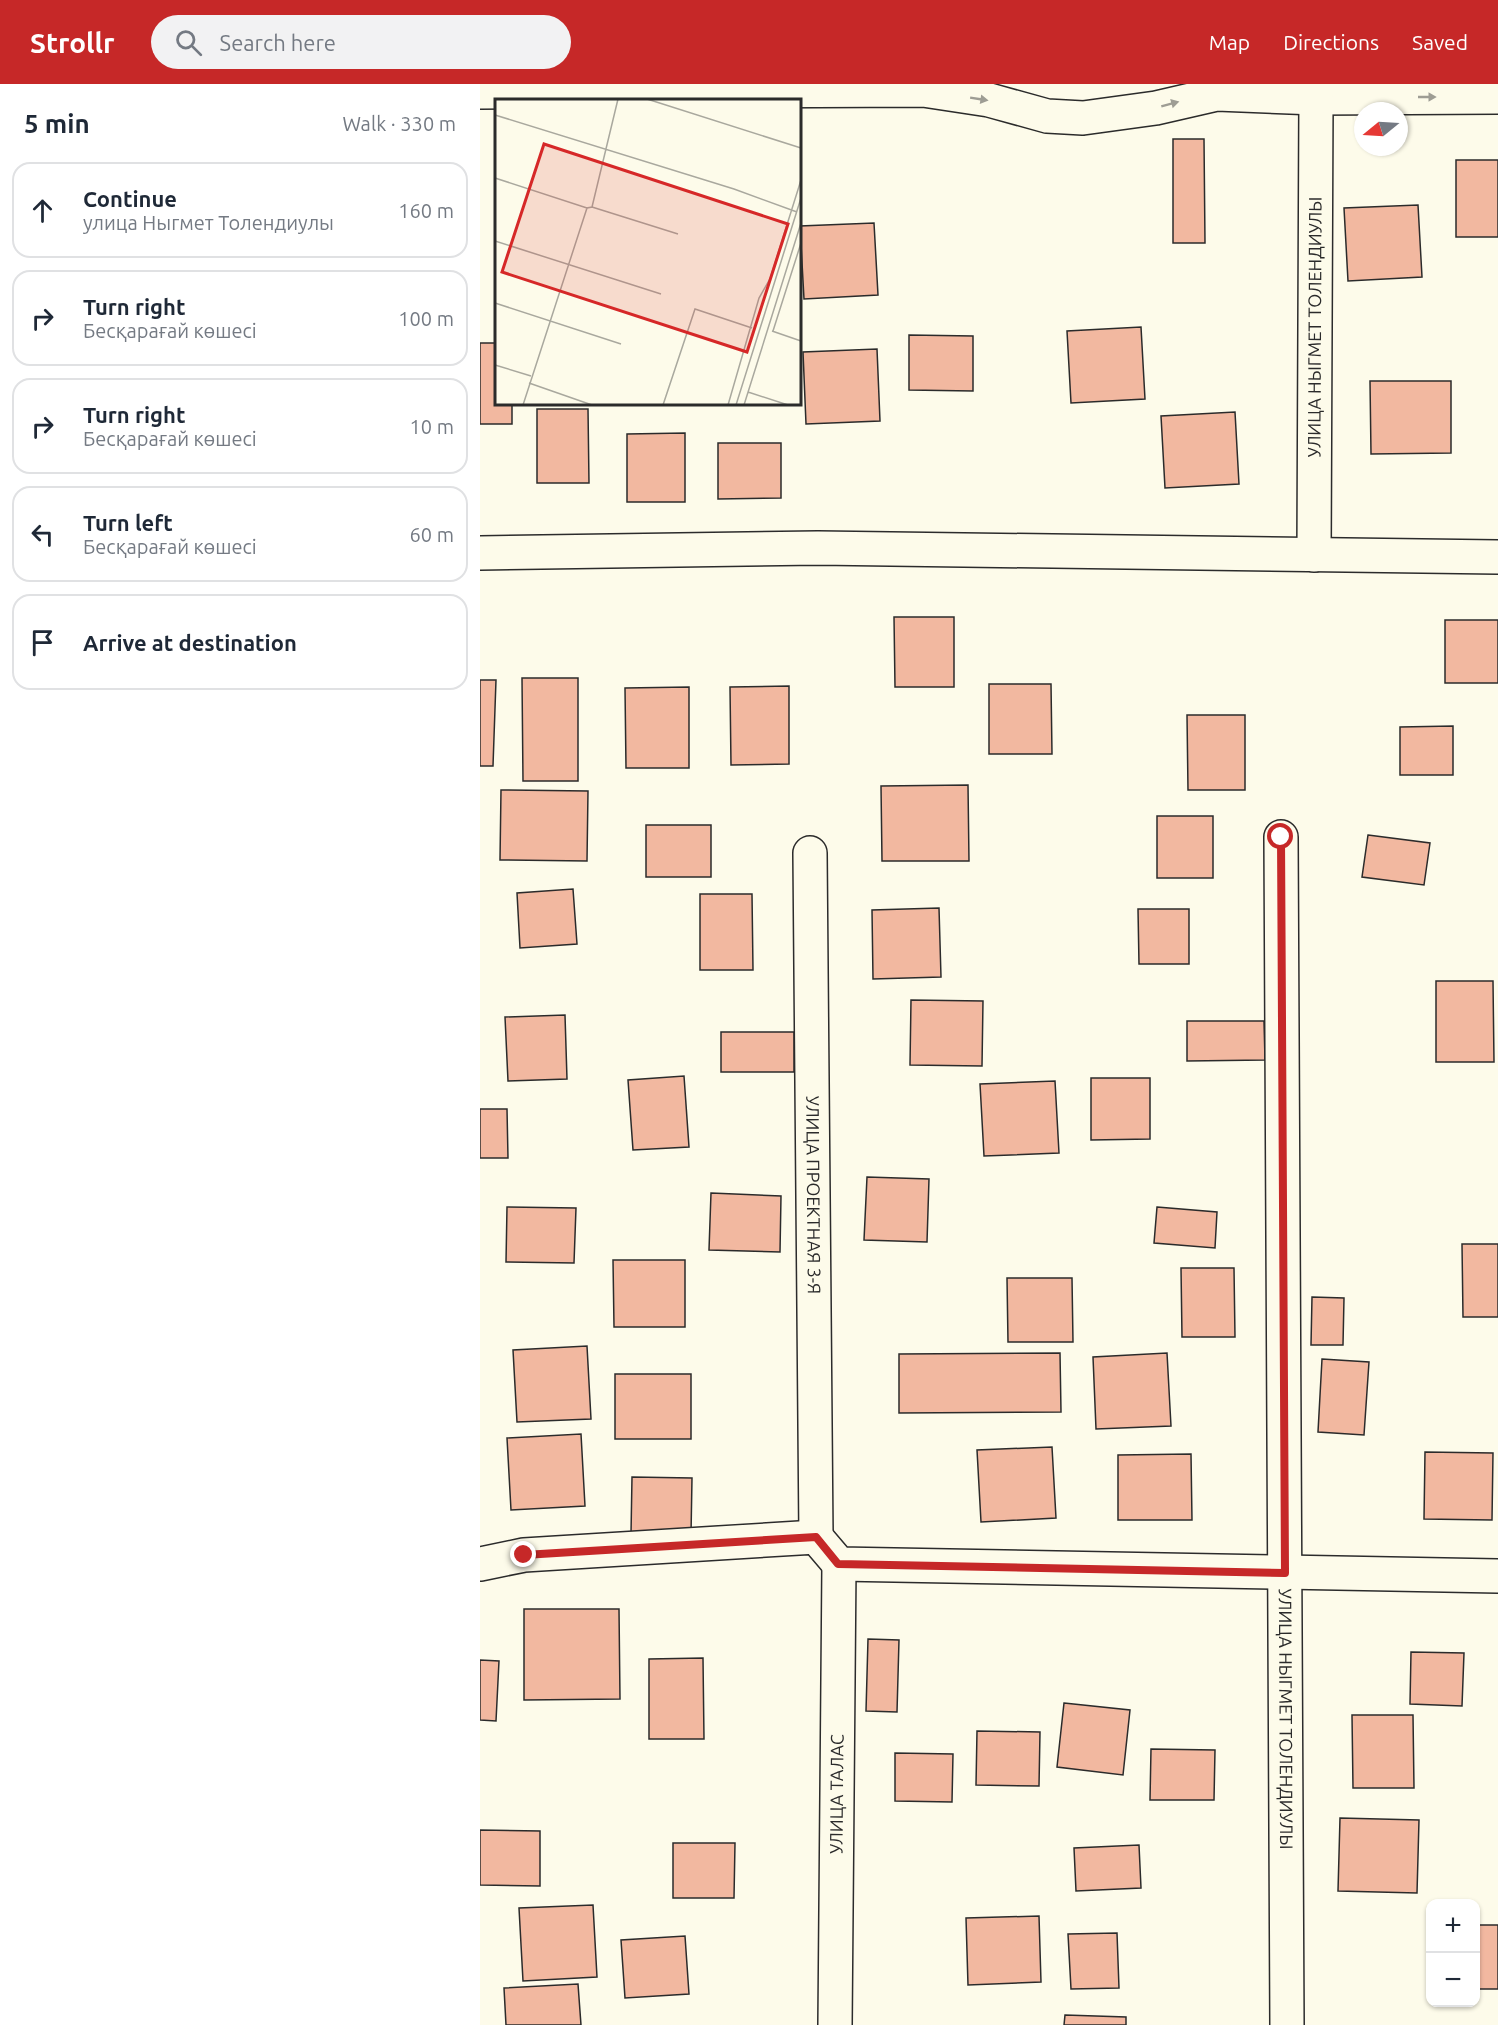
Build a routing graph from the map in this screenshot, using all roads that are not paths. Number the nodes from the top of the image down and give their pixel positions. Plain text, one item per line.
1 (1308, 91) edge
2 (480, 92) edge
3 (1498, 97) edge
4 (480, 553) edge
5 (1314, 555) junction
6 (1498, 557) edge
7 (1281, 837) dead end
8 (810, 853) dead end
9 (816, 1537) junction
10 (480, 1564) edge
11 (838, 1564) junction
12 (1285, 1573) junction
13 (1498, 1576) edge
14 (835, 2025) edge
15 (1287, 2025) edge

2 -> 1 street
1 -> 3 street
1 - 5 street, УЛИЦА НЫГМЕТ ТОЛЕНДИУЛЫ
4 - 5 street
5 - 6 street
7 - 12 street, УЛИЦА НЫГМЕТ ТОЛЕНДИУЛЫ
8 - 9 street, УЛИЦА ПРОЕКТНАЯ 3-Я
9 - 10 street
9 - 11 street
11 - 12 street
11 - 14 street, УЛИЦА ТАЛАС
12 - 13 street
12 - 15 street, УЛИЦА НЫГМЕТ ТОЛЕНДИУЛЫ

